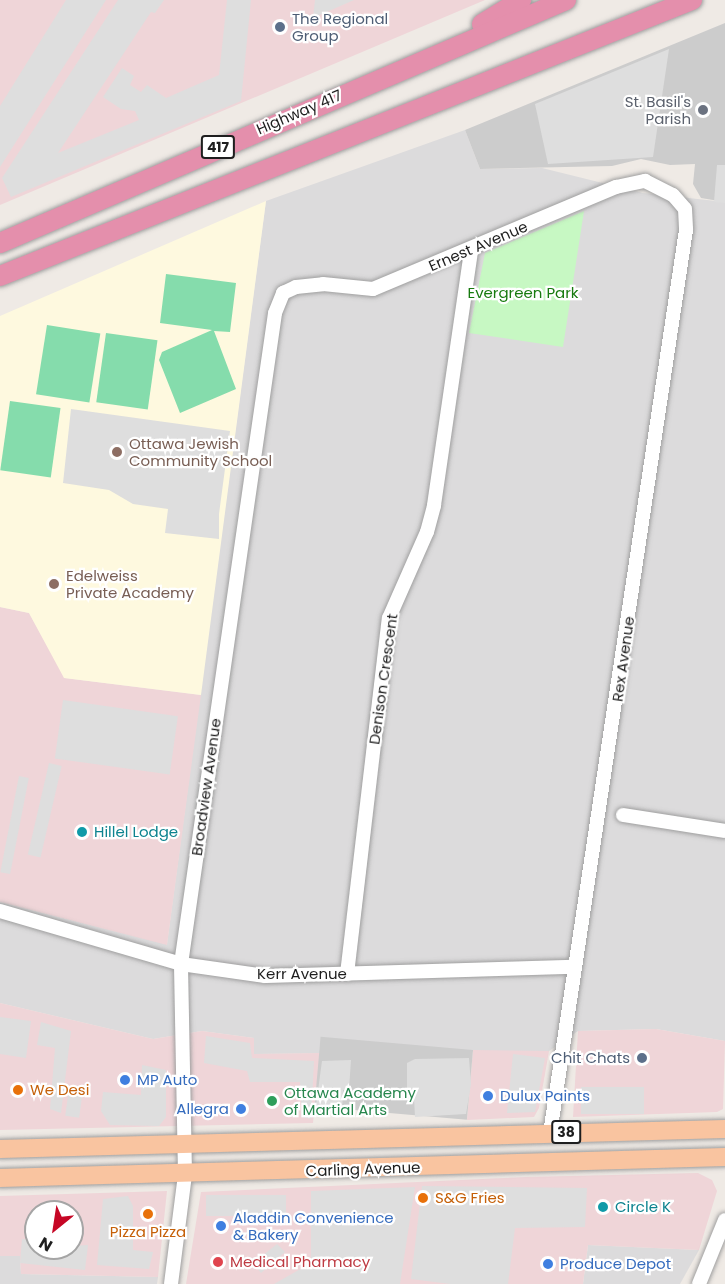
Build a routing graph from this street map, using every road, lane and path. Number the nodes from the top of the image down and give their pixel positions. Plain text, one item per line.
1 (521, 0) edge
2 (566, 0) edge
3 (692, 0) edge
4 (438, 52) junction
5 (669, 189) joint
6 (0, 243) edge
7 (471, 250) junction
8 (0, 276) edge
9 (283, 293) joint
10 (623, 815) dead end
11 (725, 831) edge
12 (0, 911) edge
13 (182, 964) junction
14 (575, 967) junction
15 (347, 974) junction
16 (725, 1129) edge
17 (550, 1133) junction
18 (185, 1143) junction
19 (0, 1149) edge
20 (725, 1157) edge
21 (185, 1174) junction
22 (0, 1178) edge
23 (725, 1220) edge
24 (171, 1284) edge
25 (699, 1284) edge

1 - 4 highway
2 - 4 highway, Highway 417 / 417
3 - 8 highway, 417
4 - 6 highway, Highway 417 / 417
5 - 7 street, Ernest Avenue
5 - 14 street, Rex Avenue
7 - 9 street, Ernest Avenue
7 - 15 street, Denison Crescent
9 - 13 street, Broadview Avenue
10 - 11 street
12 - 13 street, Kerr Avenue
13 - 15 street, Kerr Avenue
13 - 18 street, Broadview Avenue
14 - 15 street, Kerr Avenue
14 - 17 street, Rex Avenue
16 - 17 main road, Carling Avenue / 38
17 - 18 main road, Carling Avenue / 38
18 - 19 main road, Carling Avenue / 38
18 - 21 street, Broadview Avenue
20 - 21 main road, Carling Avenue / 38
21 - 22 main road, Carling Avenue / 38
21 - 24 street, Broadview Avenue
23 - 25 street

